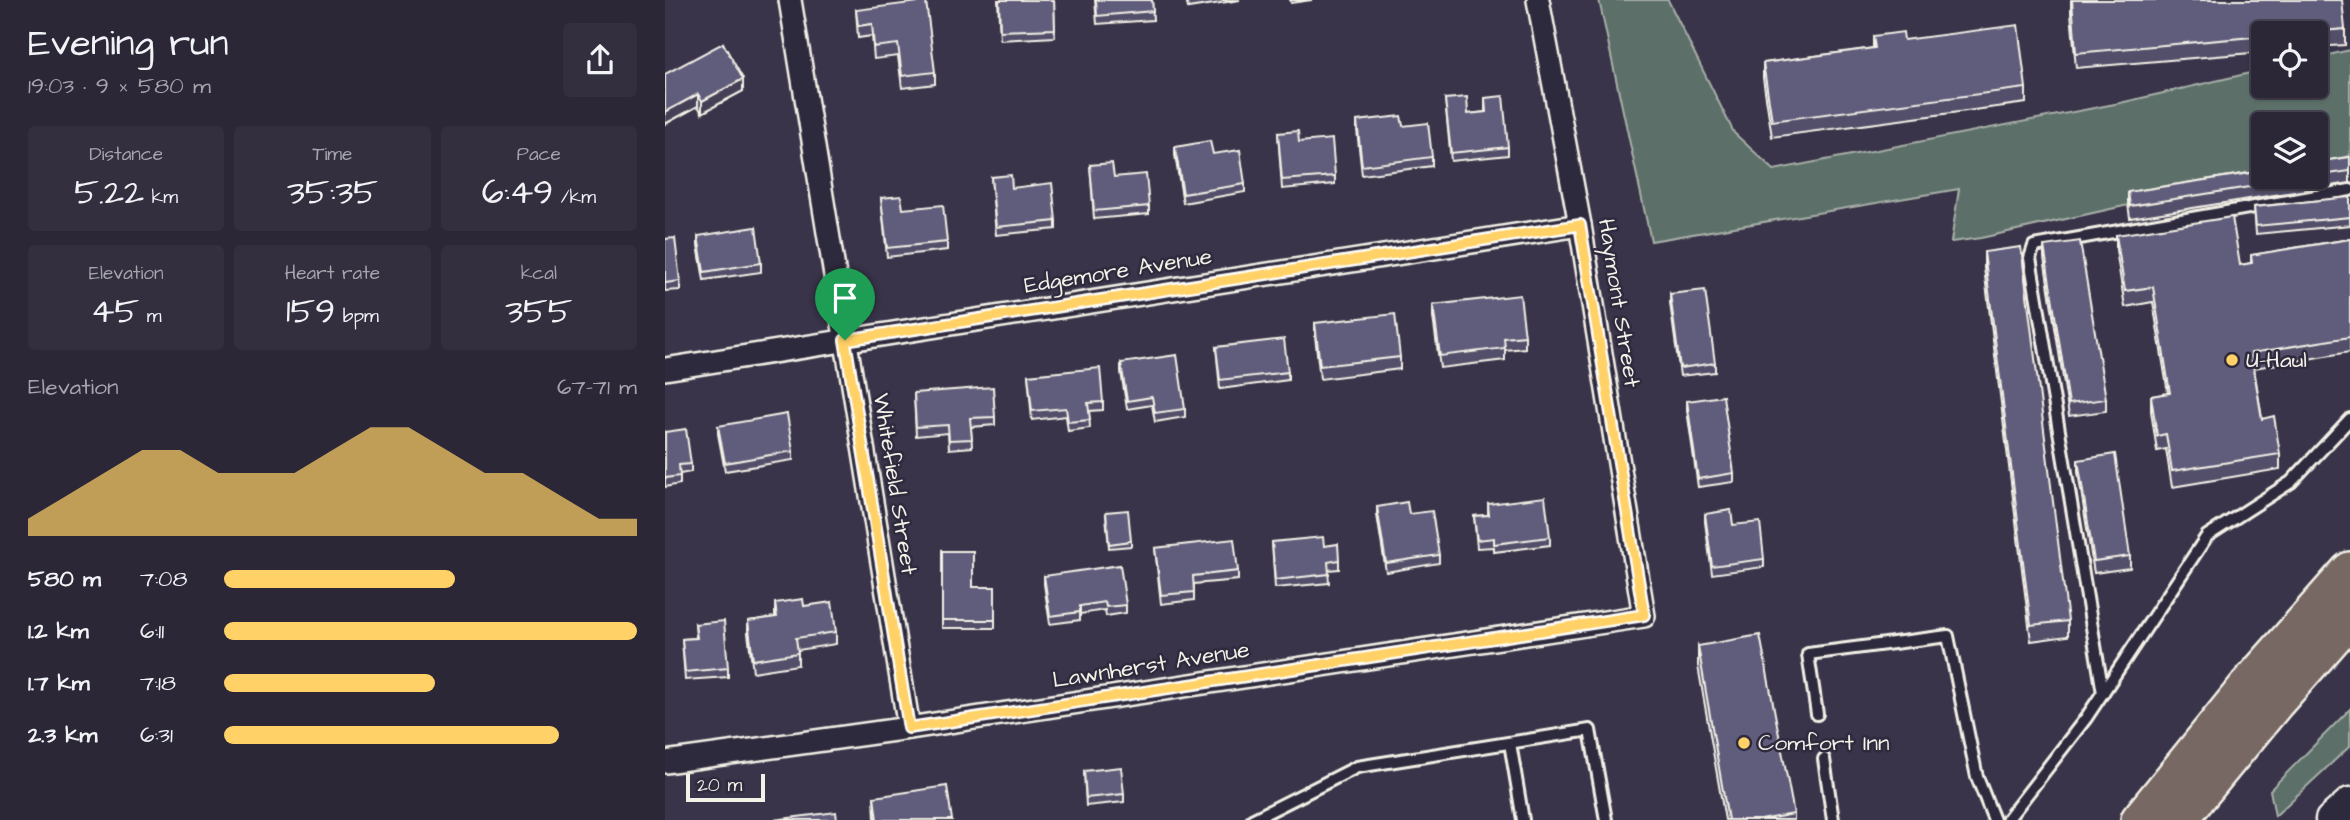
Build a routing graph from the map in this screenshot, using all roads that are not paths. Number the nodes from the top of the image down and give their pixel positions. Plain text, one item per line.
1 (790, 0) edge
2 (1538, 0) edge
3 (2350, 190) edge
4 (1580, 225) junction
5 (845, 340) junction
6 (665, 369) edge
7 (2350, 419) edge
8 (2350, 571) edge
9 (1644, 615) joint
10 (2350, 617) edge
11 (2103, 693) junction
12 (1817, 714) dead end
13 (909, 728) junction
14 (1510, 743) junction
15 (1824, 759) dead end
16 (665, 762) edge
17 (2350, 803) edge
18 (1252, 820) edge
19 (1523, 820) edge
20 (1606, 820) edge
21 (1833, 820) edge
22 (1994, 820) edge
23 (2007, 820) edge
24 (2140, 820) edge
25 (2178, 820) edge
26 (2331, 820) edge

1 - 5 street, Whitefield Street
2 - 4 street, Haymont Street
3 - 11 lane
4 - 5 street, Edgemore Avenue
4 - 9 street, Haymont Street
5 - 6 street, Edgemore Avenue
5 - 13 street, Whitefield Street
7 - 11 lane
8 - 24 highway
9 - 13 street, Lawnherst Avenue
10 - 25 highway
11 - 23 lane
12 - 22 lane
13 - 16 street, Lawnherst Avenue
14 - 18 lane
14 - 19 lane
14 - 20 lane
15 - 21 lane
17 - 26 main road

